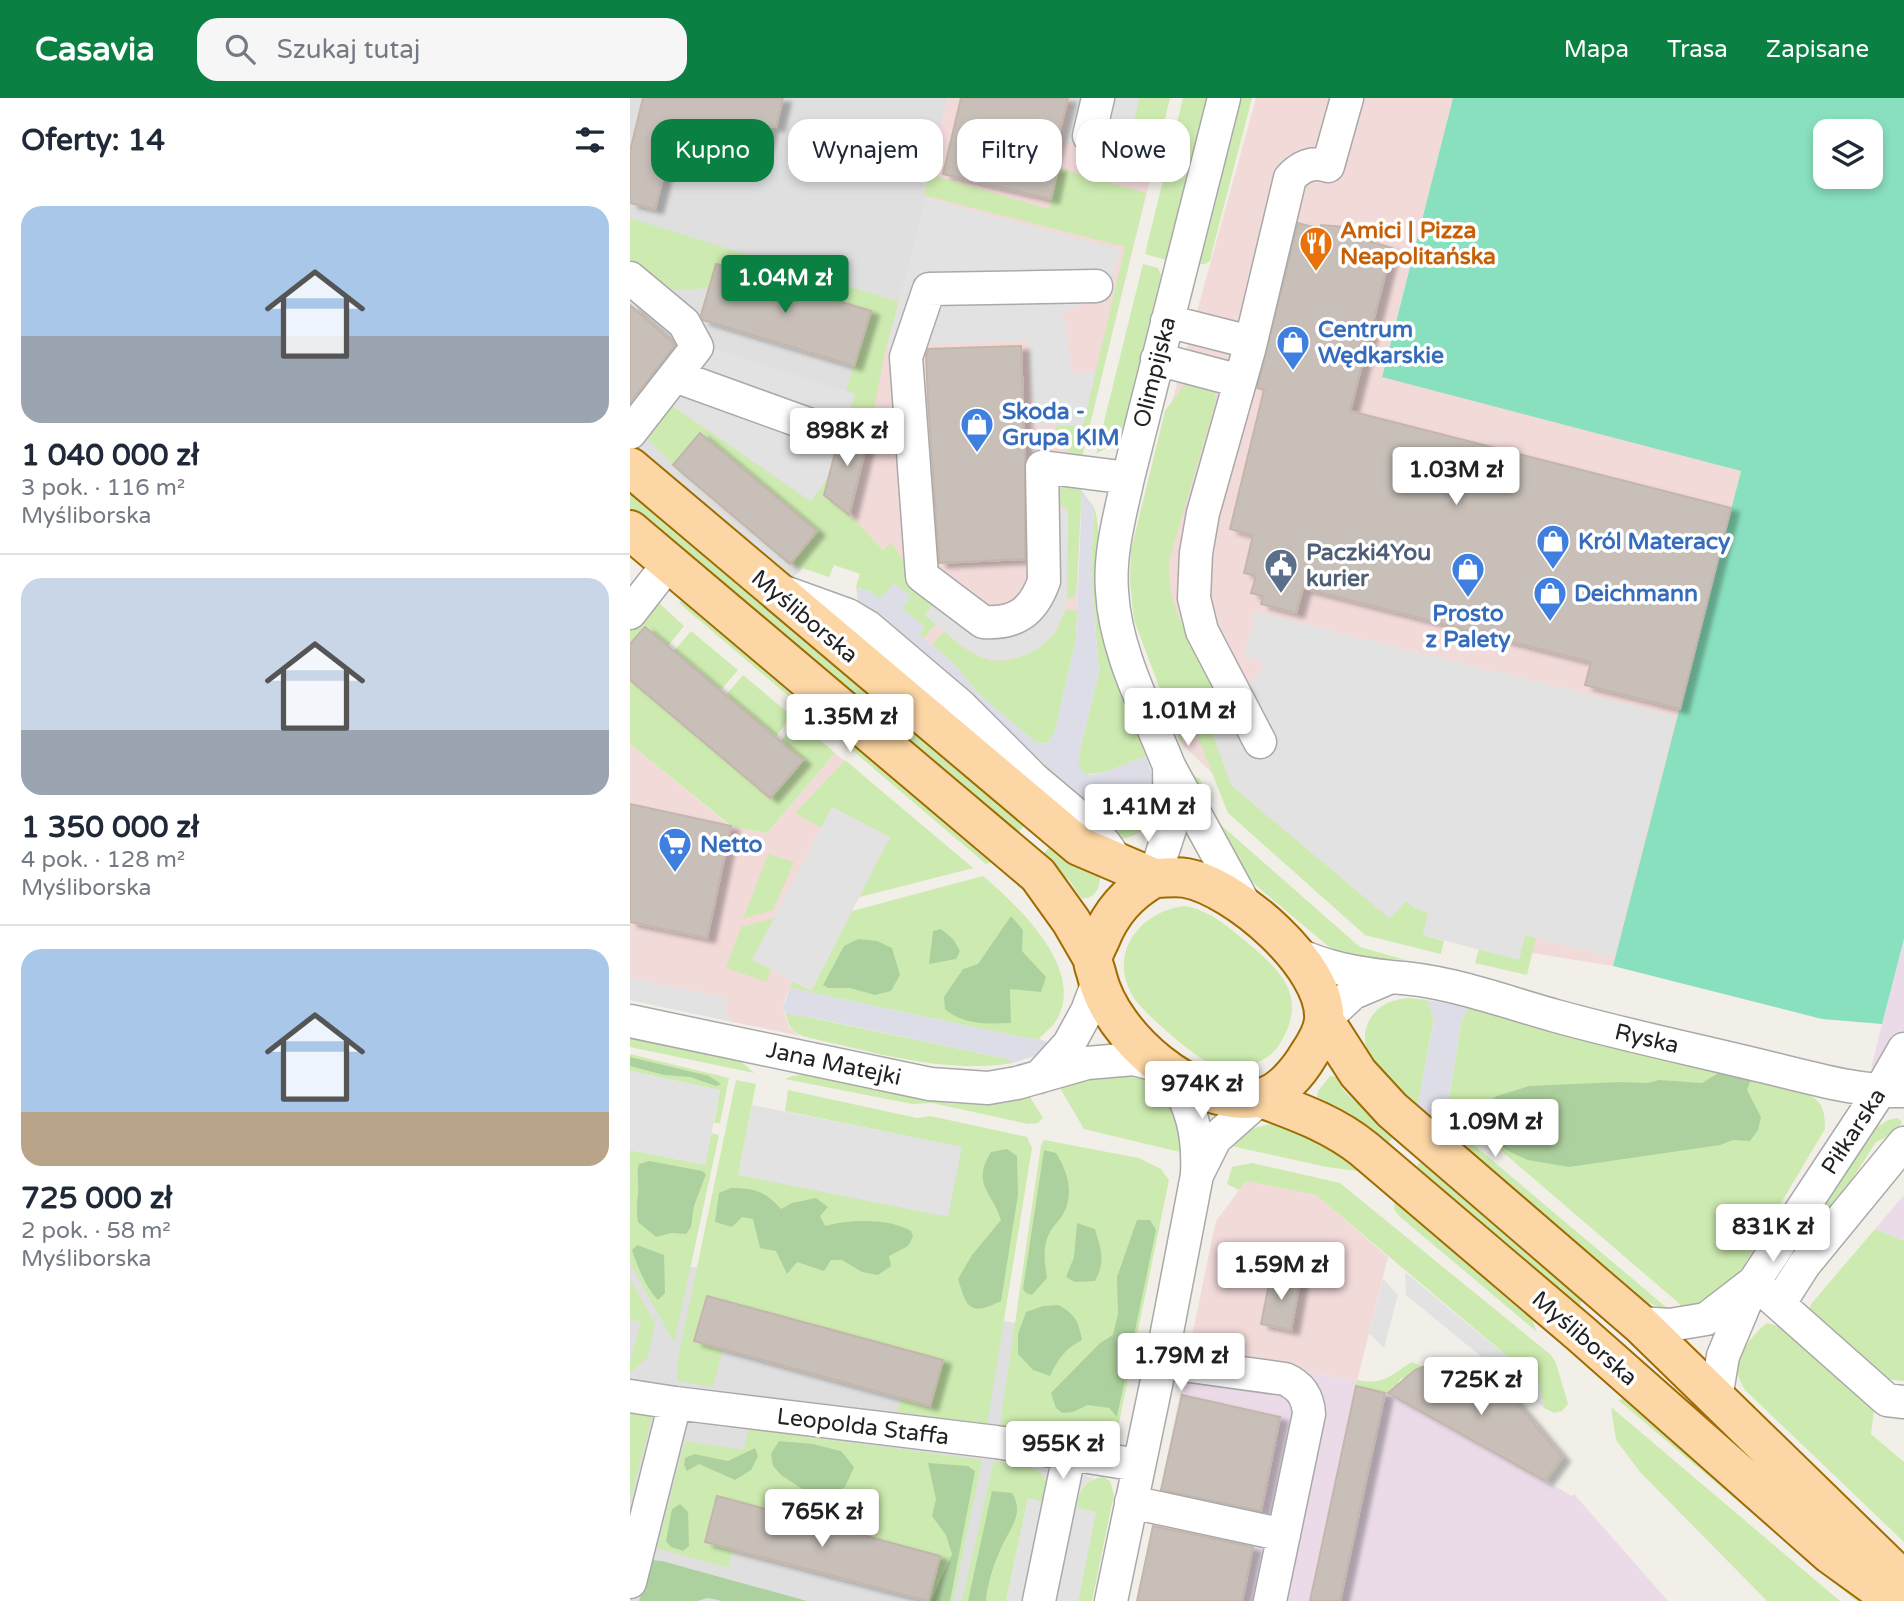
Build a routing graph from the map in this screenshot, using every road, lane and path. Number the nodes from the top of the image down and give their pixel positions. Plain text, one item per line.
1 (1098, 98) edge
2 (1224, 98) edge
3 (1347, 98) edge
4 (1093, 119) edge
5 (630, 278) edge
6 (1096, 286) dead end
7 (1167, 321) junction
8 (1249, 346) junction
9 (1157, 359) junction
10 (675, 376) junction
11 (1240, 381) junction
12 (830, 432) dead end
13 (630, 433) edge
14 (630, 467) edge
15 (1128, 478) junction
16 (630, 530) edge
17 (669, 563) junction
18 (630, 613) edge
19 (1260, 742) dead end
20 (1169, 766) junction
21 (1137, 872) junction
22 (1246, 907) junction
23 (1294, 953) junction
24 (1096, 970) junction
25 (1391, 977) junction
26 (1324, 1020) junction
27 (630, 1021) edge
28 (1904, 1049) edge
29 (1167, 1069) junction
30 (1039, 1077) junction
31 (1892, 1091) edge
32 (1261, 1098) junction
33 (1904, 1143) edge
34 (1197, 1175) junction
35 (1754, 1282) junction
36 (1779, 1304) junction
37 (1639, 1323) junction
38 (1161, 1362) junction
39 (630, 1396) edge
40 (1716, 1398) junction
41 (1904, 1402) edge
42 (674, 1403) junction
43 (1069, 1455) junction
44 (1138, 1465) junction
45 (1131, 1502) junction
46 (1284, 1535) junction
47 (1904, 1581) edge
48 (630, 1582) edge
49 (1039, 1601) edge
50 (1111, 1601) edge
51 (1270, 1601) edge
52 (1895, 1601) edge

1 - 4 street
2 - 7 street, Olimpijska
3 - 8 street
5 - 10 street
6 - 15 street
7 - 8 street
7 - 9 street, Olimpijska
8 - 11 street
9 - 11 street
9 - 15 street, Olimpijska
10 - 12 street
10 - 13 street
11 - 19 street
14 - 21 main road, Myśliborska
15 - 20 street, Olimpijska
16 - 17 main road, Myśliborska
17 - 18 street
17 - 24 main road, Myśliborska
20 - 21 street, Olimpijska
20 - 22 street, Olimpijska
21 - 22 main road
21 - 24 main road
22 - 23 main road
23 - 25 street, Ryska
23 - 26 main road
24 - 29 main road
24 - 30 street
25 - 26 street, Ryska
25 - 31 street, Ryska
26 - 32 main road
26 - 37 main road, Myśliborska
27 - 30 street, Jana Matejki
28 - 31 street, Piłkarska
29 - 30 street, Jana Matejki
29 - 32 main road
29 - 34 street
31 - 35 street, Piłkarska
32 - 34 street
32 - 52 main road, Myśliborska
33 - 36 street
34 - 38 street
35 - 36 street
35 - 37 street, Piłkarska
35 - 40 street, Piłkarska
36 - 41 street
37 - 40 main road, Myśliborska
38 - 44 street
38 - 46 street
39 - 42 street, Leopolda Staffa
40 - 47 main road, Myśliborska
42 - 43 street, Leopolda Staffa
42 - 48 street
43 - 44 street, Leopolda Staffa
43 - 49 street
44 - 45 street
45 - 46 street
45 - 50 street
46 - 51 street

